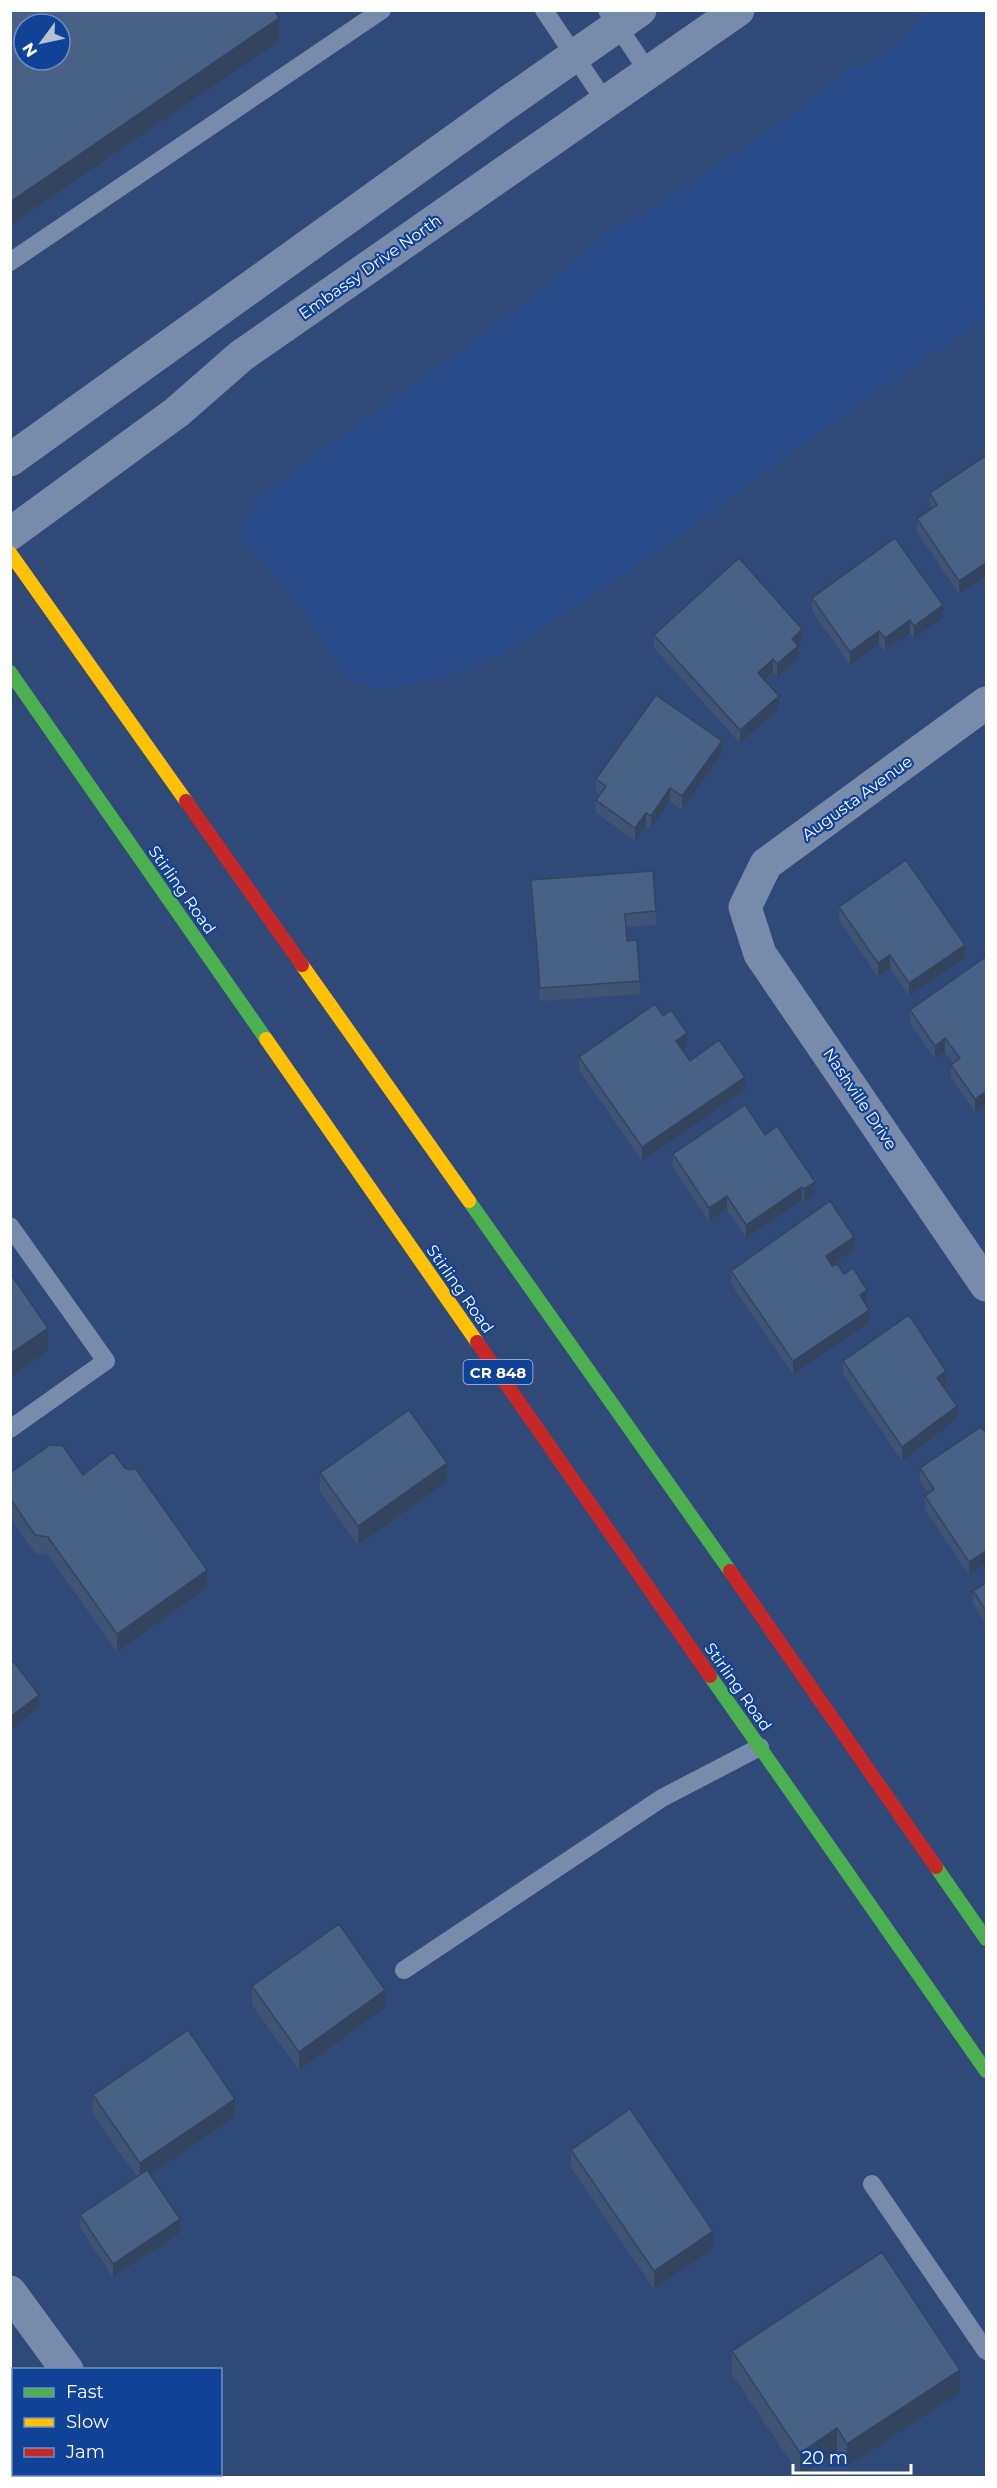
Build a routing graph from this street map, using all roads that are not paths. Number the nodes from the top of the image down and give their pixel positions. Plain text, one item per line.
1 (382, 10) edge
2 (544, 10) edge
3 (738, 10) edge
4 (622, 16) edge
5 (574, 57) junction
6 (650, 73) junction
7 (606, 104) junction
8 (10, 262) edge
9 (10, 460) edge
10 (10, 534) edge
11 (10, 554) edge
12 (10, 672) edge
13 (987, 703) edge
14 (745, 907) joint
15 (10, 1226) edge
16 (987, 1285) edge
17 (10, 1429) edge
18 (760, 1747) junction
19 (987, 1939) edge
20 (404, 1970) dead end
21 (987, 2071) edge
22 (872, 2184) dead end
23 (10, 2292) edge
24 (987, 2351) edge
25 (67, 2368) edge

1 - 8 lane
2 - 5 lane
3 - 6 street, Embassy Drive North
4 - 5 street
4 - 6 lane
5 - 7 lane
5 - 9 street
6 - 7 street, Embassy Drive North
7 - 10 street, Embassy Drive North
11 - 19 main road
12 - 18 main road, Stirling Road / CR 848
13 - 14 street, Augusta Avenue
14 - 16 street, Nashville Drive
15 - 17 lane
18 - 20 lane
18 - 21 main road, Stirling Road / CR 848
22 - 24 lane
23 - 25 street

